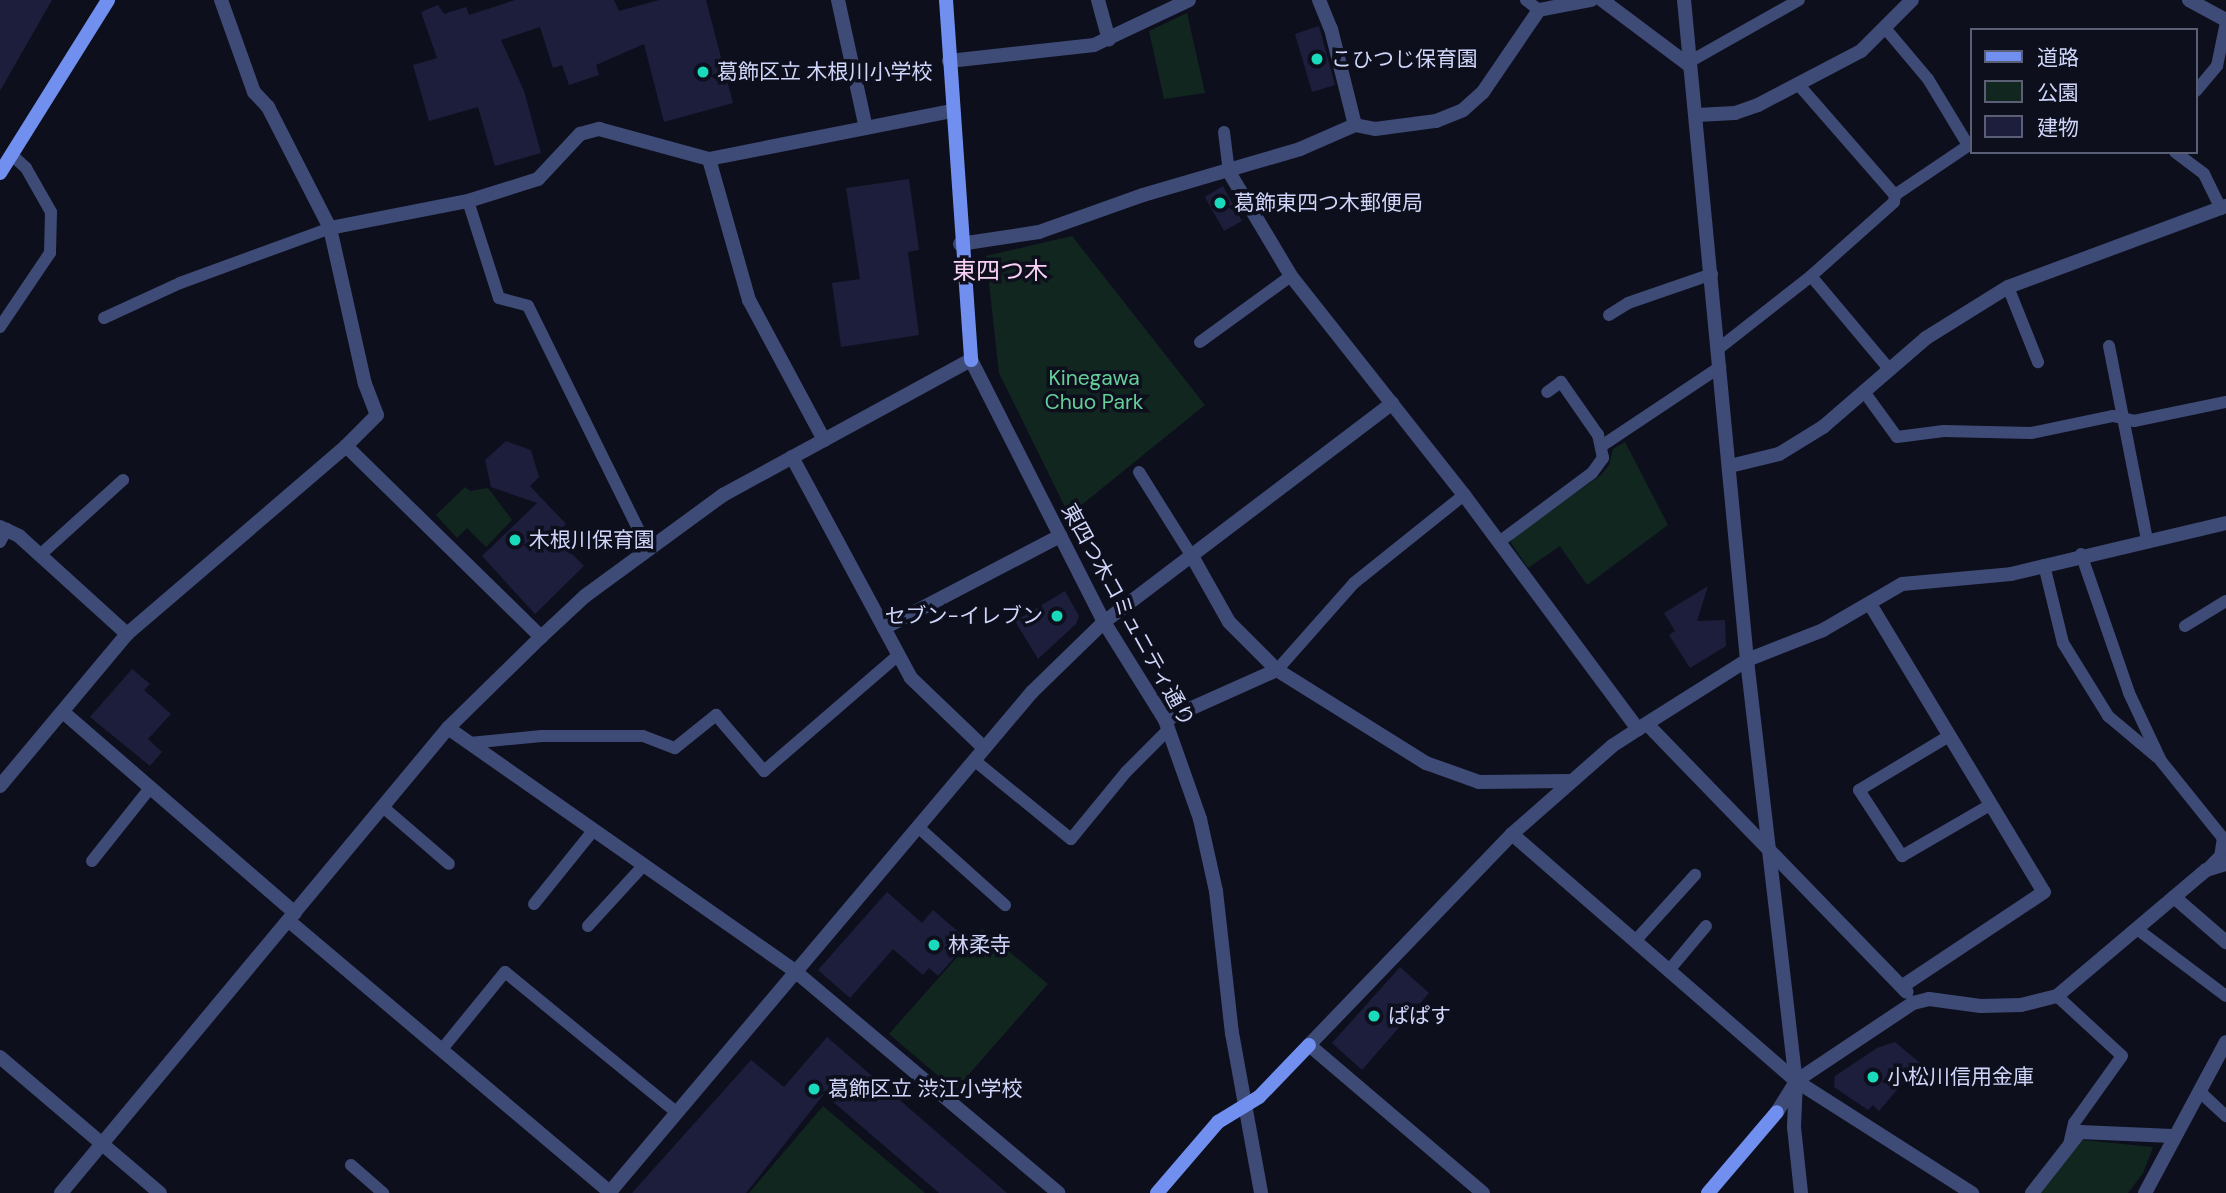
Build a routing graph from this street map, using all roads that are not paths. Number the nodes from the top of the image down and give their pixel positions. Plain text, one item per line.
1 (108, 0) edge
2 (221, 0) edge
3 (838, 0) edge
4 (946, 0) edge
5 (1098, 0) edge
6 (1189, 0) edge
7 (1319, 0) edge
8 (1525, 0) edge
9 (1591, 0) edge
10 (1602, 0) edge
11 (1684, 0) edge
12 (1799, 0) edge
13 (1912, 0) edge
14 (2189, 0) edge
15 (1539, 10) junction
16 (2226, 21) edge
17 (1885, 28) junction
18 (1109, 40) junction
19 (949, 61) junction
20 (1689, 64) junction
21 (2221, 70) edge
22 (1798, 83) junction
23 (2198, 89) edge
24 (952, 111) junction
25 (1697, 115) junction
26 (1355, 125) junction
27 (866, 128) junction
28 (1224, 132) dead end
29 (1970, 144) edge
30 (2178, 154) edge
31 (12, 155) junction
32 (709, 159) junction
33 (1229, 172) junction
34 (0, 173) edge
35 (1895, 195) junction
36 (468, 201) junction
37 (2223, 208) edge
38 (330, 228) junction
39 (960, 244) junction
40 (1712, 274) junction
41 (1291, 276) junction
42 (1811, 276) junction
43 (2008, 287) junction
44 (1609, 314) dead end
45 (104, 318) dead end
46 (0, 327) edge
47 (1200, 342) dead end
48 (2109, 346) dead end
49 (1718, 349) junction
50 (971, 360) junction
51 (2038, 362) dead end
52 (1720, 367) junction
53 (1890, 370) junction
54 (1547, 392) dead end
55 (1865, 393) junction
56 (2226, 402) edge
57 (1392, 403) junction
58 (2124, 420) junction
59 (824, 440) junction
60 (1603, 445) junction
61 (346, 446) junction
62 (792, 457) junction
63 (1730, 466) junction
64 (1139, 472) dead end
65 (124, 480) dead end
66 (1464, 495) junction
67 (2226, 523) edge
68 (3, 533) edge
69 (1060, 536) junction
70 (2147, 540) junction
71 (1499, 542) junction
72 (648, 550) junction
73 (2081, 554) junction
74 (40, 555) junction
75 (1193, 558) junction
76 (2044, 565) junction
77 (2226, 601) edge
78 (1870, 604) junction
79 (1104, 622) junction
80 (2185, 626) dead end
81 (884, 628) junction
82 (127, 634) junction
83 (541, 637) junction
84 (897, 656) junction
85 (1747, 660) junction
86 (1278, 670) junction
87 (62, 712) junction
88 (1167, 725) junction
89 (1643, 726) junction
90 (448, 728) junction
91 (1949, 736) junction
92 (470, 743) junction
93 (979, 754) junction
94 (2161, 761) junction
95 (1570, 781) junction
96 (0, 786) edge
97 (150, 788) junction
98 (1990, 805) junction
99 (383, 807) junction
100 (918, 827) junction
101 (593, 831) junction
102 (1511, 834) junction
103 (1770, 851) junction
104 (92, 861) dead end
105 (450, 864) dead end
106 (2226, 864) edge
107 (643, 866) junction
108 (2206, 870) junction
109 (1695, 876) dead end
110 (2174, 897) junction
111 (534, 904) dead end
112 (1004, 905) dead end
113 (292, 917) junction
114 (588, 926) dead end
115 (1706, 926) dead end
116 (2137, 929) junction
117 (1636, 940) junction
118 (2226, 942) edge
119 (1670, 969) junction
120 (796, 972) junction
121 (1904, 985) junction
122 (2057, 996) junction
123 (2226, 996) edge
124 (1913, 1003) junction
125 (2226, 1042) edge
126 (1309, 1045) junction
127 (443, 1048) junction
128 (0, 1057) edge
129 (1796, 1081) junction
130 (2199, 1091) junction
131 (1245, 1105) junction
132 (677, 1113) junction
133 (2226, 1115) edge
134 (2172, 1136) junction
135 (103, 1143) junction
136 (2069, 1144) junction
137 (351, 1166) dead end
138 (61, 1193) edge
139 (160, 1193) edge
140 (383, 1193) edge
141 (610, 1193) edge
142 (1058, 1193) edge
143 (1157, 1193) edge
144 (1261, 1193) edge
145 (1483, 1193) edge
146 (1708, 1193) edge
147 (1801, 1193) edge
148 (1972, 1193) edge
149 (2032, 1193) edge
150 (2145, 1193) edge

1 - 31 street
2 - 38 street
3 - 27 street
4 - 19 street
5 - 18 street
6 - 18 street
7 - 26 street
8 - 15 lane
9 - 15 street
10 - 20 street
11 - 20 street
12 - 20 lane
13 - 17 street
14 - 16 street
15 - 26 street
16 - 21 lane
17 - 22 street
17 - 29 lane
18 - 19 street
19 - 24 street
20 - 25 street
21 - 23 lane
22 - 25 street
22 - 35 lane
24 - 27 street
24 - 39 street
25 - 40 street
26 - 33 street
27 - 32 street
28 - 33 lane
29 - 35 lane
30 - 37 lane
31 - 34 street
31 - 46 lane
32 - 36 street
32 - 59 street
33 - 39 street
33 - 41 street
35 - 42 lane
36 - 38 street
36 - 72 lane
37 - 43 street
38 - 45 lane
38 - 61 street
39 - 50 street
40 - 44 lane
40 - 49 street
41 - 47 lane
41 - 57 street
42 - 49 lane
42 - 53 lane
43 - 51 lane
43 - 53 street
48 - 58 lane
49 - 52 street
50 - 59 street
50 - 69 street, 東四つ木コミュニティ通り
52 - 60 lane
52 - 63 street
53 - 55 street
54 - 60 lane
55 - 58 lane
55 - 63 street
56 - 58 lane
57 - 66 street
57 - 75 street
58 - 70 lane
59 - 62 street
60 - 71 lane
61 - 82 street
61 - 83 street
62 - 72 street
62 - 81 street
63 - 85 street
64 - 75 lane
65 - 74 lane
66 - 71 street
66 - 86 lane
67 - 70 street
68 - 74 street
69 - 79 street, 東四つ木コミュニティ通り
69 - 81 street
70 - 73 street
71 - 89 street
72 - 83 street
73 - 76 street
73 - 94 lane
74 - 82 street
75 - 79 street
75 - 86 street
76 - 78 street
76 - 94 lane
77 - 80 lane
78 - 85 street
78 - 91 street
79 - 88 street, 東四つ木コミュニティ通り
79 - 93 street
81 - 84 street
82 - 87 street
83 - 90 street
84 - 92 lane
84 - 93 street
85 - 89 street
85 - 103 street
86 - 88 street
86 - 95 street
87 - 96 street
87 - 97 street
88 - 93 lane
88 - 131 street, 東四つ木コミュニティ通り
89 - 95 street
89 - 103 street
90 - 92 street
90 - 99 street
91 - 98 street
91 - 98 lane
92 - 101 street
93 - 100 street
94 - 108 lane
95 - 102 street
97 - 104 lane
97 - 113 street
98 - 121 street
99 - 105 lane
99 - 113 street
100 - 112 lane
100 - 120 street
101 - 107 street
101 - 111 lane
102 - 117 street
102 - 126 street
103 - 121 street
103 - 129 street
106 - 108 street
107 - 114 lane
107 - 120 street
108 - 110 street
109 - 117 lane
110 - 116 street
110 - 118 street
113 - 127 street
113 - 135 street
115 - 119 lane
116 - 122 street
116 - 123 lane
117 - 119 street
119 - 129 street
120 - 132 street
120 - 142 street
121 - 124 street
122 - 124 street
122 - 136 lane
124 - 129 street
125 - 130 street
126 - 131 street
126 - 145 street
127 - 132 lane
127 - 141 street
128 - 135 street
129 - 146 street
129 - 147 street
129 - 148 street
130 - 133 lane
130 - 134 street
131 - 143 street
131 - 144 street, 東四つ木コミュニティ通り
132 - 141 street
134 - 136 street
134 - 150 street
135 - 138 street
135 - 139 street
136 - 149 street
137 - 140 lane

